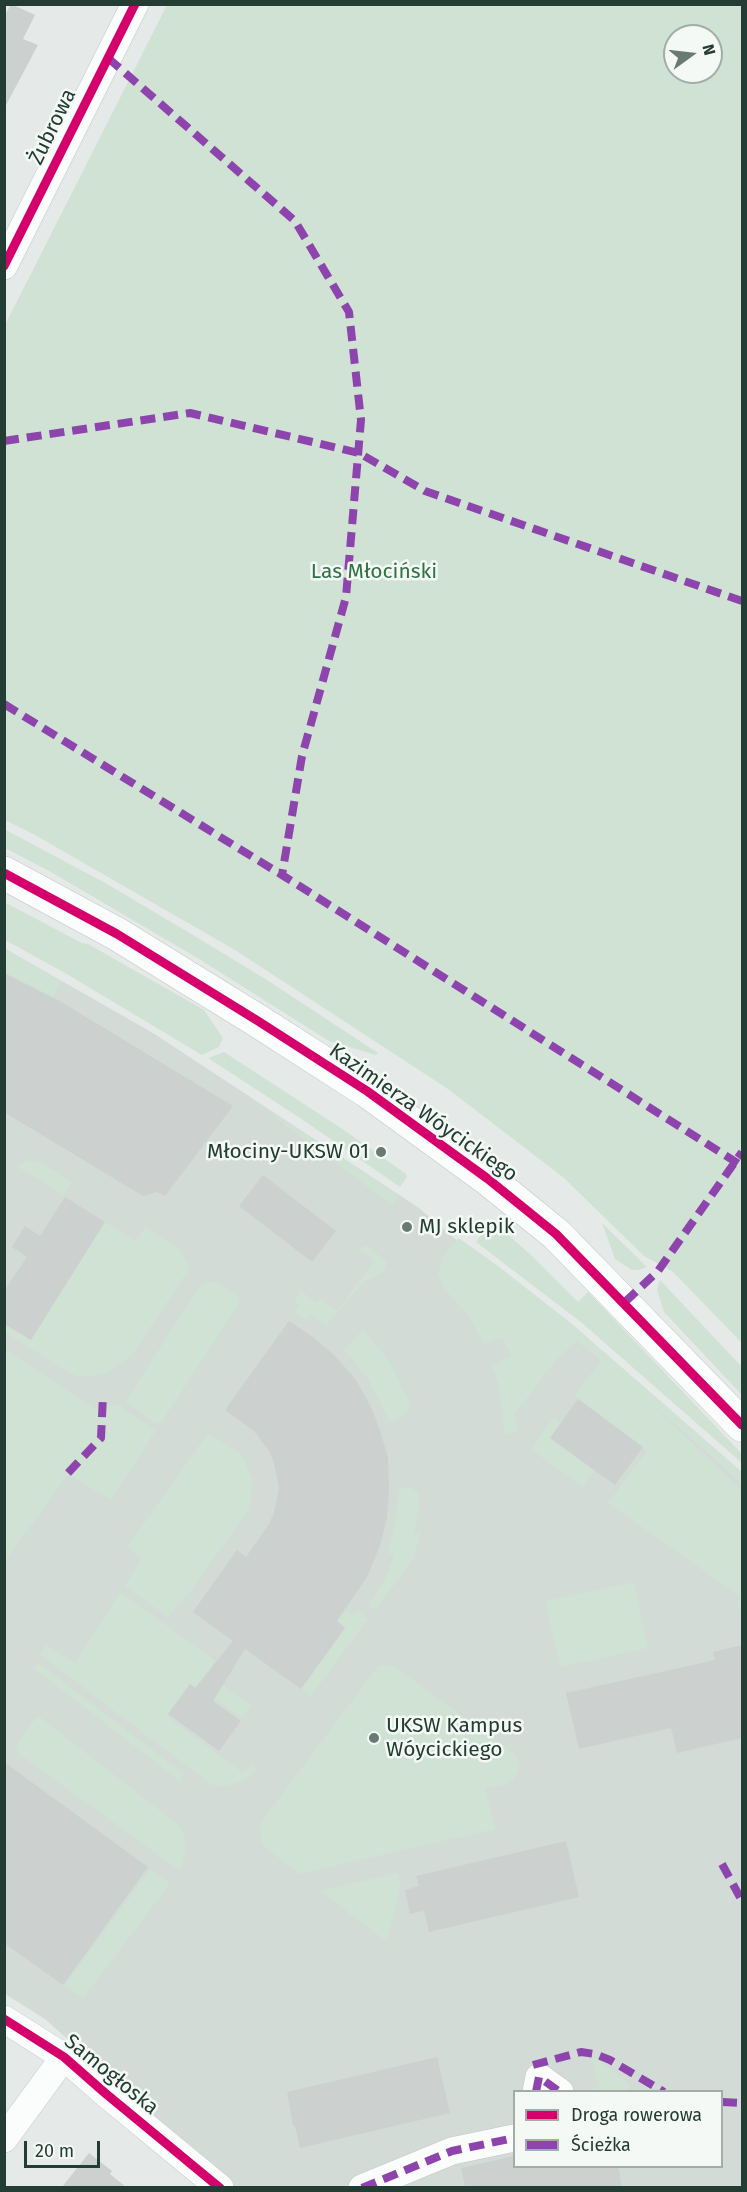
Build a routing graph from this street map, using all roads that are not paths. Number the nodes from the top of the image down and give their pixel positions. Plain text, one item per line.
1 (135, 4) edge
2 (4, 266) edge
3 (4, 873) edge
4 (742, 1425) edge
5 (4, 2019) edge
6 (64, 2057) junction
7 (536, 2090) edge
8 (558, 2090) edge
9 (513, 2138) edge
10 (4, 2139) edge
11 (220, 2187) edge
12 (362, 2187) edge

1 - 2 street, Żubrowa
3 - 4 street, Kazimierza Wóycickiego
5 - 6 street, Samogłoska
6 - 10 street
6 - 11 street, Samogłoska
7 - 8 street
9 - 12 street

